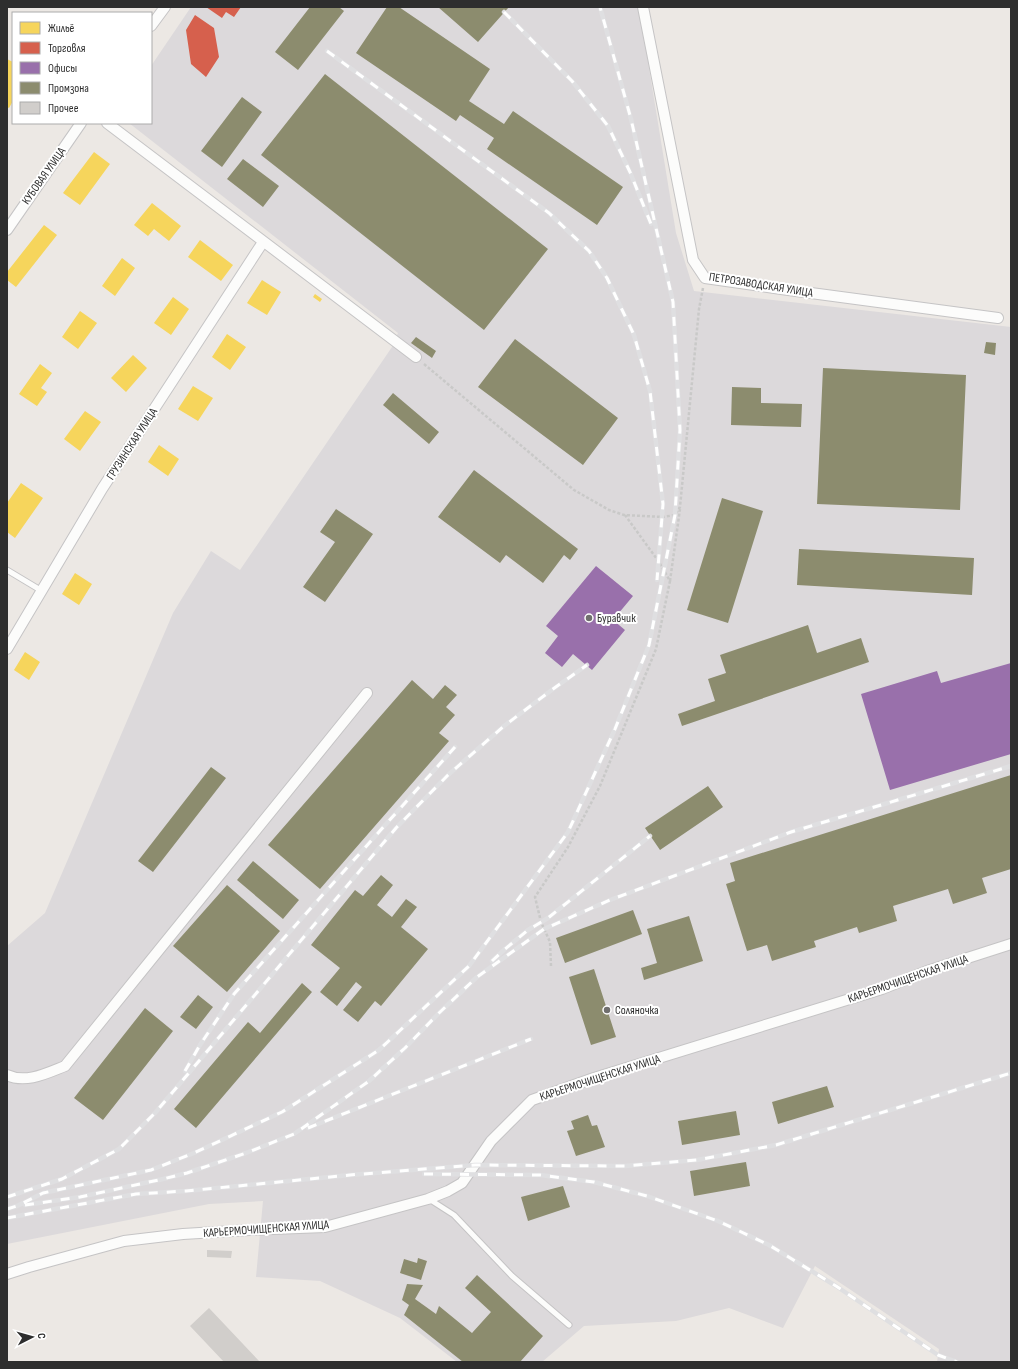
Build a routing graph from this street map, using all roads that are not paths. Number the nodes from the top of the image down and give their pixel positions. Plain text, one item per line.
1 (165, 7) edge
2 (643, 7) edge
3 (152, 25) edge
4 (80, 124) edge
5 (108, 124) edge
6 (7, 230) edge
7 (263, 242) junction
8 (998, 318) dead end
9 (416, 357) road end
10 (7, 570) edge
11 (42, 591) junction
12 (7, 649) edge
13 (367, 693) dead end
14 (1011, 944) edge
15 (7, 1075) edge
16 (428, 1199) junction
17 (7, 1274) edge
18 (569, 1325) dead end

1 - 3 street
2 - 8 street, ПЕТРОЗАВОДСКАЯ УЛИЦА
4 - 6 street, КУБОВАЯ УЛИЦА
5 - 7 street
7 - 9 street
7 - 11 street, ГРУЗИНСКАЯ УЛИЦА
10 - 11 lane
11 - 12 street, ГРУЗИНСКАЯ УЛИЦА
13 - 15 street
14 - 16 street, КАРЬЕРМОЧИЩЕНСКАЯ УЛИЦА
16 - 17 street, КАРЬЕРМОЧИЩЕНСКАЯ УЛИЦА
16 - 18 lane

